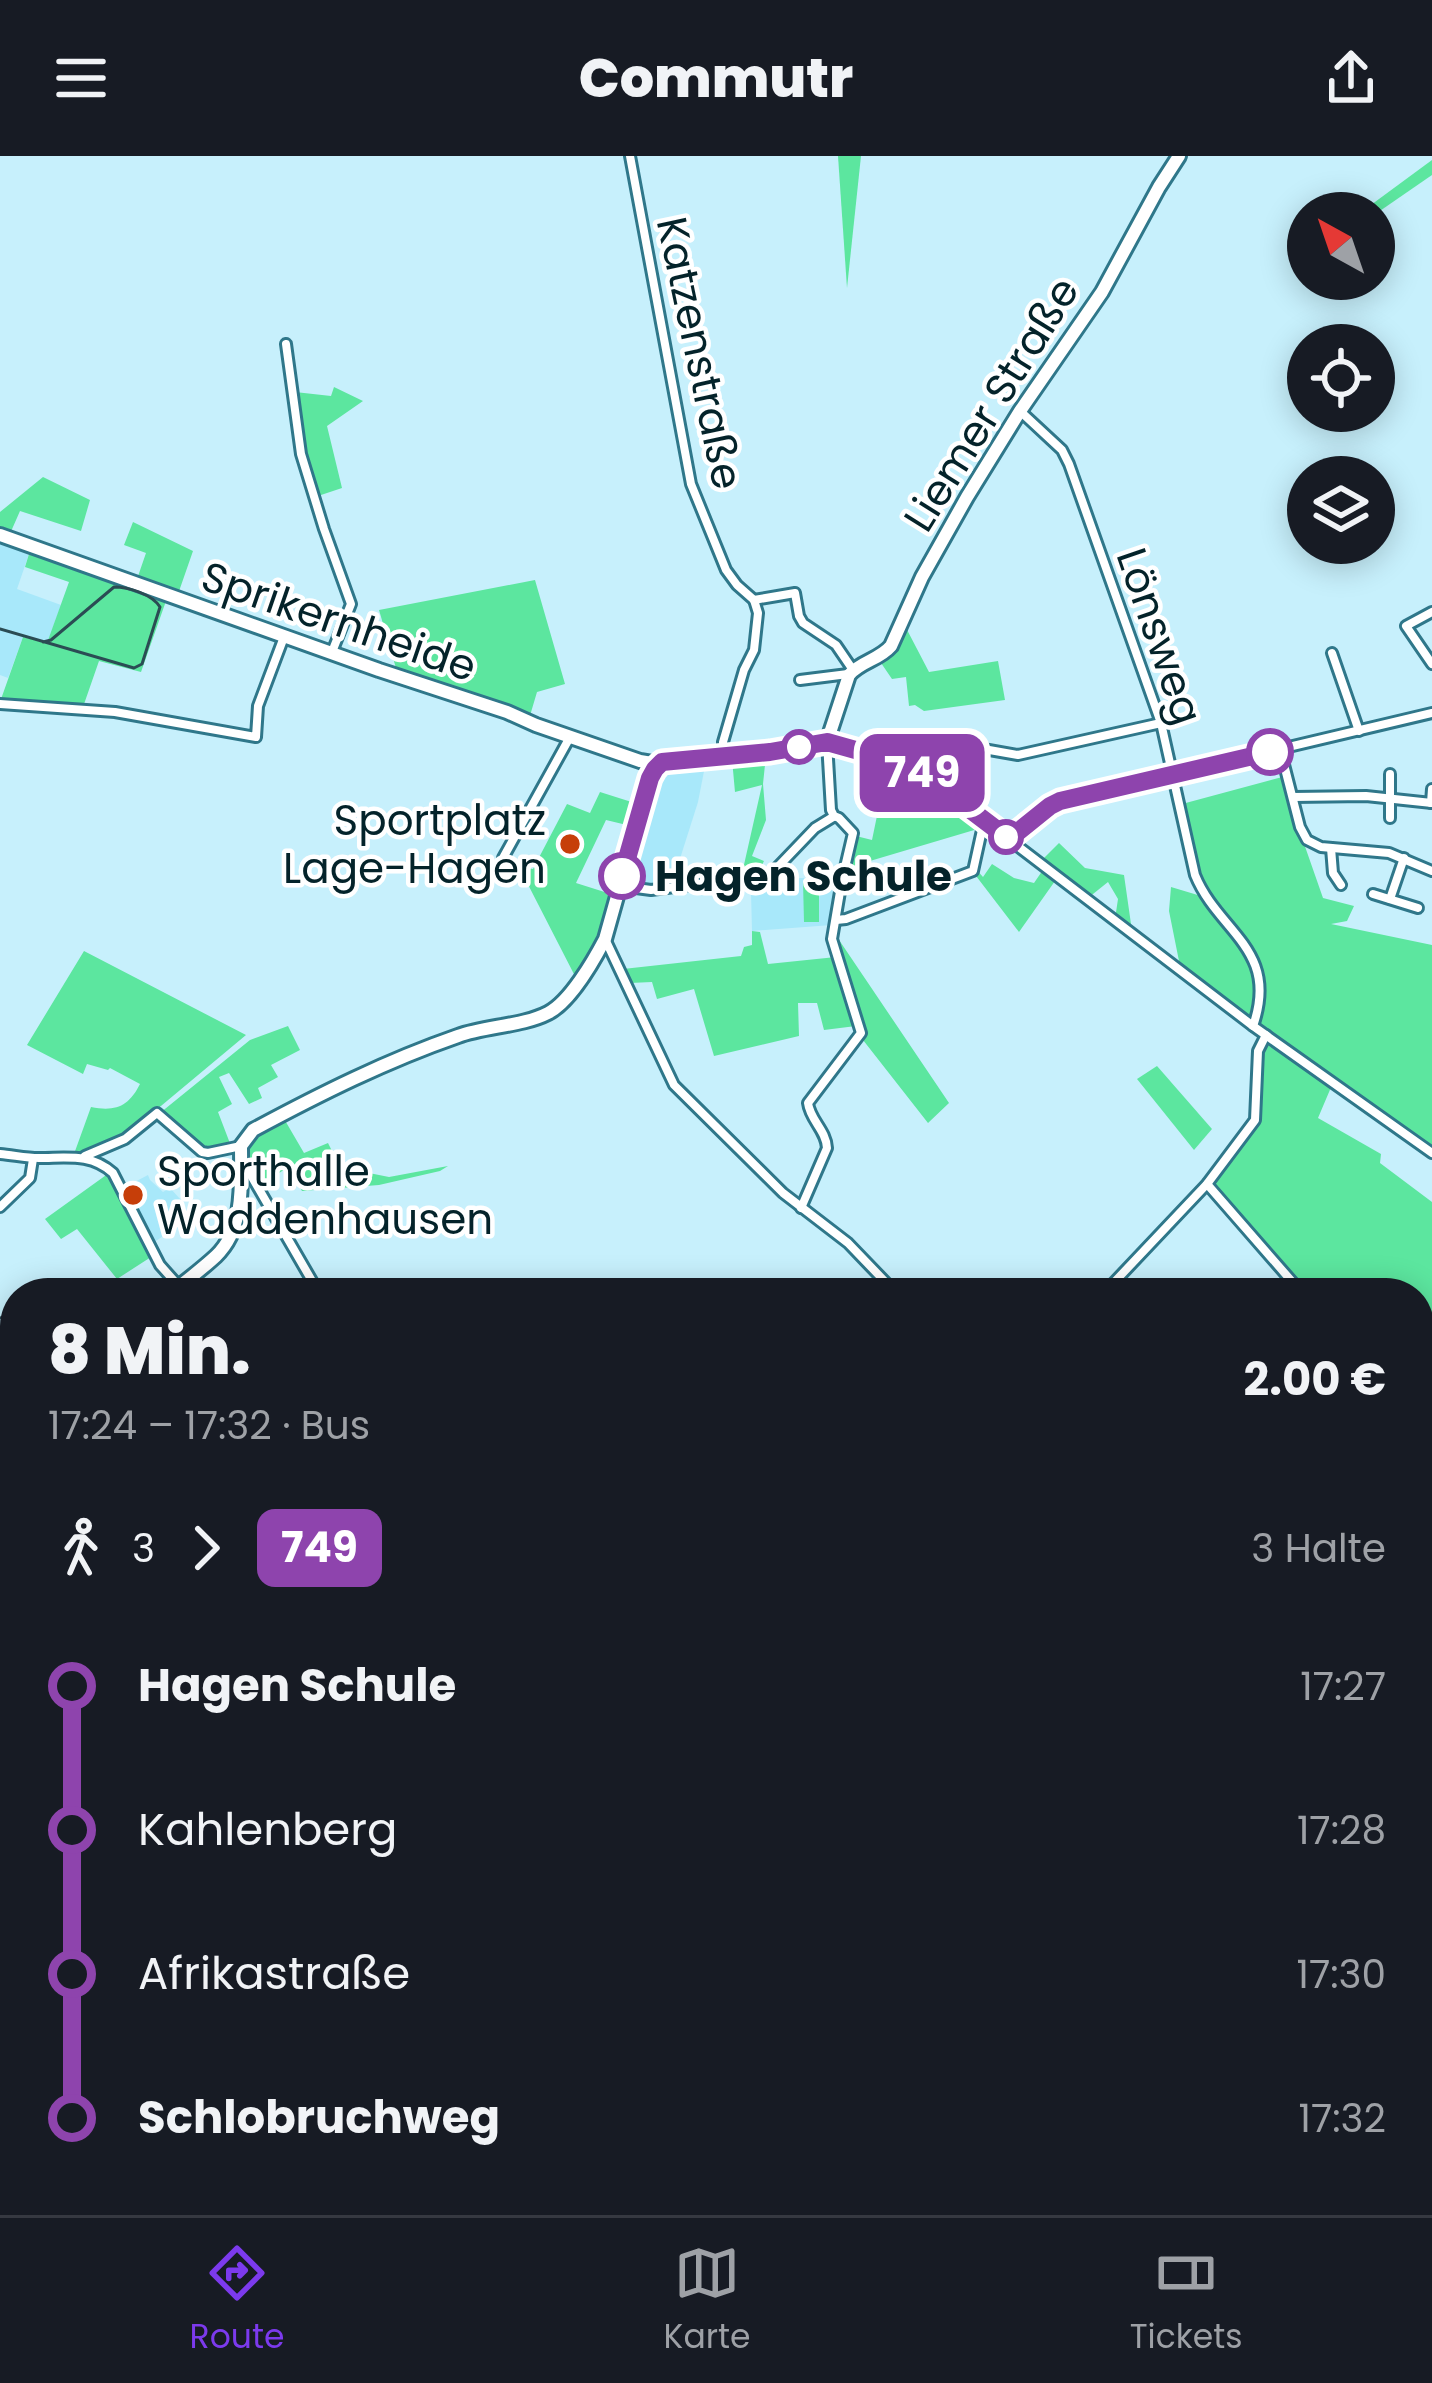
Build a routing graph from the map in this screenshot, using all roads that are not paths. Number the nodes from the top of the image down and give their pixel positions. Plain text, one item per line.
1 (630, 156) edge
2 (1179, 156) edge
3 (286, 344) dead end
4 (1020, 411) junction
5 (0, 535) edge
6 (754, 600) junction
7 (1432, 612) edge
8 (284, 637) junction
9 (331, 653) junction
10 (1332, 653) dead end
11 (1432, 664) edge
12 (851, 672) junction
13 (800, 680) dead end
14 (0, 704) edge
15 (1432, 712) edge
16 (1161, 722) junction
17 (1359, 731) junction
18 (570, 737) junction
19 (827, 742) junction
20 (1280, 749) junction
21 (724, 755) junction
22 (658, 764) junction
23 (918, 770) junction
24 (1172, 775) junction
25 (1390, 775) dead end
26 (1432, 789) edge
27 (1293, 797) junction
28 (1390, 800) junction
29 (1431, 803) edge
30 (834, 816) junction
31 (1390, 818) dead end
32 (984, 820) junction
33 (1009, 839) junction
34 (1331, 848) junction
35 (502, 858) dead end
36 (1404, 858) junction
37 (1432, 871) edge
38 (1341, 885) dead end
39 (619, 886) junction
40 (1373, 894) dead end
41 (1390, 899) junction
42 (1418, 908) dead end
43 (836, 920) junction
44 (605, 939) junction
45 (1253, 1026) junction
46 (1266, 1035) junction
47 (241, 1152) junction
48 (1432, 1153) edge
49 (0, 1154) edge
50 (84, 1157) junction
51 (32, 1159) junction
52 (1207, 1184) junction
53 (0, 1207) edge
54 (802, 1208) junction
55 (169, 1278) edge
56 (192, 1278) edge
57 (307, 1278) edge
58 (882, 1278) edge
59 (1118, 1278) edge
60 (1289, 1278) edge

1 - 6 street, Katzenstraße
2 - 4 main road, Liemer Straße
3 - 9 street
4 - 12 main road, Liemer Straße
4 - 16 street, Lönsweg
5 - 8 main road, Sprikernheide
6 - 12 street
6 - 21 street
7 - 11 street
8 - 9 main road, Sprikernheide
8 - 14 street
9 - 18 main road, Sprikernheide
10 - 17 street
12 - 13 street
12 - 19 main road
15 - 17 street
16 - 23 street
16 - 24 street, Lönsweg
17 - 20 street
18 - 22 main road, Sprikernheide
18 - 35 street
19 - 21 main road
19 - 23 street
19 - 30 street
20 - 24 street
20 - 27 street
21 - 22 main road
22 - 39 main road
23 - 32 street
24 - 33 street
24 - 45 street, Lönsweg
25 - 28 street
26 - 29 street
27 - 28 street
27 - 34 street
28 - 29 street
28 - 31 street
30 - 39 street
30 - 43 street
32 - 33 street
32 - 43 street
33 - 45 street
34 - 36 street
34 - 38 street
36 - 37 street
36 - 41 street
39 - 44 main road
40 - 41 street
41 - 42 street
43 - 54 street
44 - 47 main road
44 - 54 street
45 - 46 street
46 - 48 street
46 - 52 street
47 - 50 street
47 - 56 main road
47 - 57 street
49 - 51 street
50 - 51 street
50 - 55 street
51 - 53 street
52 - 59 street
52 - 60 street
54 - 58 street

